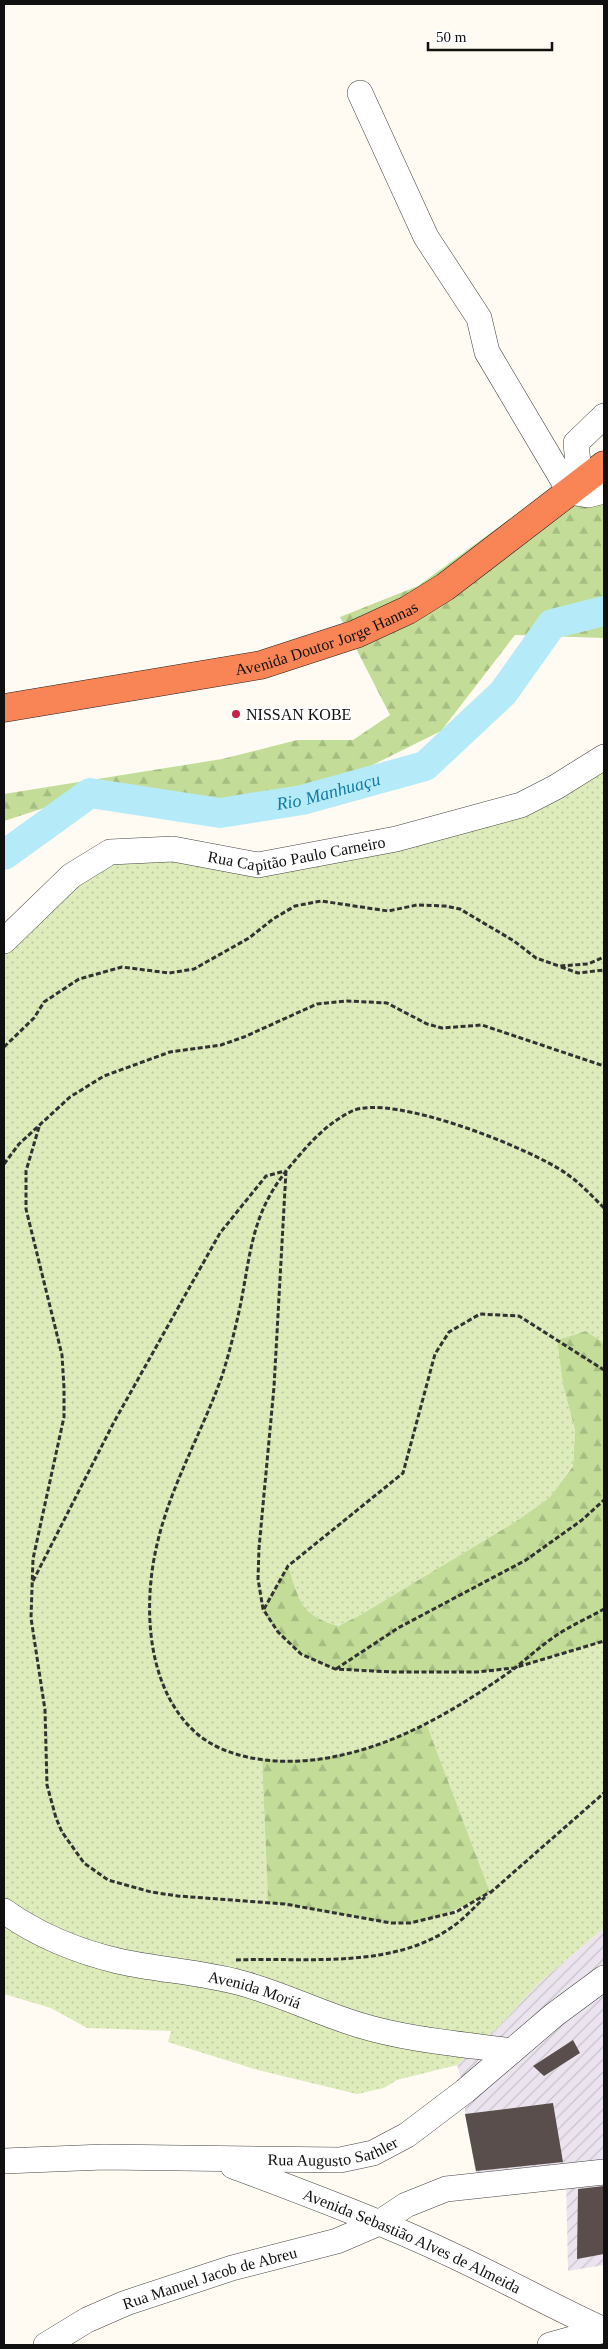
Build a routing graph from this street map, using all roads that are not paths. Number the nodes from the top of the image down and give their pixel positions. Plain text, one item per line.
1 (360, 93) dead end
2 (604, 416) edge
3 (604, 465) edge
4 (585, 489) edge
5 (4, 708) edge
6 (604, 757) edge
7 (4, 942) edge
8 (4, 1911) edge
9 (604, 1978) edge
10 (512, 2051) junction
11 (216, 2160) junction
12 (4, 2161) edge
13 (604, 2172) edge
14 (379, 2223) junction
15 (604, 2330) edge
16 (46, 2345) edge
17 (550, 2345) edge

1 - 4 street
2 - 4 street
3 - 4 highway, Avenida Doutor Jorge Hannas
4 - 5 highway, Avenida Doutor Jorge Hannas
6 - 7 street, Rua Capitão Paulo Carneiro
8 - 10 street, Avenida Moriá
9 - 10 street, Rua Augusto Sathler
10 - 11 street, Rua Augusto Sathler
11 - 12 street, Rua Augusto Sathler
11 - 14 street, Avenida Sebastião Alves de Almeida
13 - 14 street, Rua Manuel Jacob de Abreu
14 - 15 street, Avenida Sebastião Alves de Almeida
14 - 16 street, Rua Manuel Jacob de Abreu
15 - 17 street

